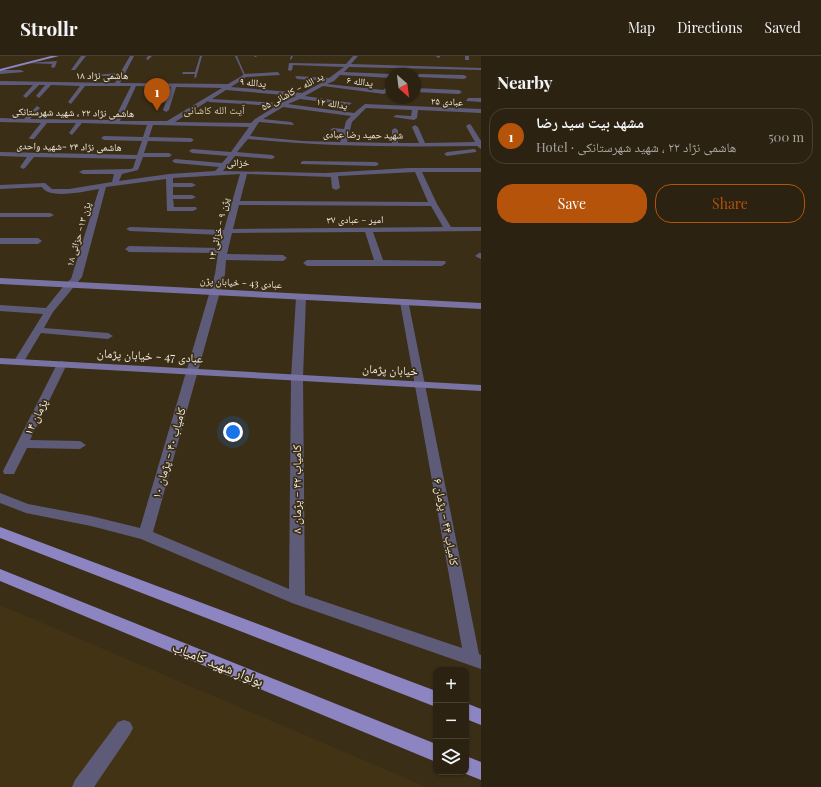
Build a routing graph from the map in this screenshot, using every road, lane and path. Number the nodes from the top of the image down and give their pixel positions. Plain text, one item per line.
1 (46, 56) edge
2 (57, 56) edge
3 (84, 56) edge
4 (132, 56) edge
5 (201, 56) edge
6 (236, 56) edge
7 (354, 58) edge
8 (311, 59) dead end
9 (29, 63) junction
10 (349, 65) junction
11 (52, 67) dead end
12 (73, 69) dead end
13 (466, 69) junction
14 (481, 69) edge
15 (0, 70) edge
16 (290, 70) dead end
17 (22, 72) dead end
18 (183, 72) dead end
19 (196, 73) junction
20 (340, 73) junction
21 (278, 74) dead end
22 (95, 75) dead end
23 (121, 75) junction
24 (245, 76) junction
25 (385, 76) edge
26 (195, 77) dead end
27 (297, 77) dead end
28 (421, 78) edge
29 (332, 80) junction
30 (236, 82) junction
31 (0, 83) edge
32 (249, 83) dead end
33 (362, 83) dead end
34 (37, 84) junction
35 (49, 84) junction
36 (84, 84) junction
37 (116, 84) junction
38 (134, 84) junction
39 (174, 85) junction
40 (324, 85) junction
41 (227, 87) junction
42 (357, 89) junction
43 (316, 90) junction
44 (333, 92) dead end
45 (384, 92) joint
46 (421, 93) edge
47 (26, 96) dead end
48 (39, 96) dead end
49 (301, 96) junction
50 (379, 98) dead end
51 (458, 98) junction
52 (209, 100) junction
53 (468, 100) dead end
54 (481, 100) edge
55 (71, 102) dead end
56 (349, 103) dead end
57 (283, 105) junction
58 (37, 108) dead end
59 (415, 109) junction
60 (166, 110) dead end
61 (481, 111) edge
62 (354, 115) junction
63 (396, 117) dead end
64 (0, 120) edge
65 (8, 120) junction
66 (25, 120) junction
67 (45, 121) junction
68 (81, 121) junction
69 (117, 122) junction
70 (150, 122) junction
71 (170, 122) junction
72 (255, 123) junction
73 (291, 124) dead end
74 (469, 126) dead end
75 (415, 128) dead end
76 (0, 129) edge
77 (333, 130) dead end
78 (395, 130) dead end
79 (345, 131) junction
80 (72, 133) dead end
81 (245, 137) junction
82 (32, 138) dead end
83 (104, 138) dead end
84 (146, 139) junction
85 (191, 140) dead end
86 (343, 144) junction
87 (395, 145) junction
88 (422, 145) junction
89 (480, 145) edge
90 (192, 151) dead end
91 (481, 151) edge
92 (376, 154) junction
93 (447, 154) dead end
94 (32, 155) junction
95 (60, 155) junction
96 (169, 155) dead end
97 (232, 155) junction
98 (1, 156) edge
99 (139, 156) junction
100 (272, 157) dead end
101 (175, 161) dead end
102 (303, 163) dead end
103 (54, 164) dead end
104 (224, 165) junction
105 (23, 167) dead end
106 (418, 170) junction
107 (83, 172) dead end
108 (119, 172) junction
109 (244, 172) junction
110 (376, 172) junction
111 (480, 172) edge
112 (217, 173) junction
113 (334, 175) junction
114 (169, 176) junction
115 (115, 184) junction
116 (192, 184) dead end
117 (170, 185) junction
118 (103, 186) junction
119 (0, 187) edge
120 (336, 188) dead end
121 (170, 197) junction
122 (192, 197) dead end
123 (235, 203) junction
124 (433, 204) junction
125 (193, 209) dead end
126 (0, 215) edge
127 (50, 215) dead end
128 (130, 229) dead end
129 (448, 229) junction
130 (481, 229) edge
131 (368, 230) junction
132 (229, 232) junction
133 (162, 240) junction
134 (0, 241) edge
135 (38, 241) dead end
136 (129, 249) dead end
137 (223, 254) junction
138 (282, 258) dead end
139 (307, 263) dead end
140 (379, 263) junction
141 (442, 263) dead end
142 (0, 281) edge
143 (69, 285) junction
144 (215, 292) junction
145 (301, 297) junction
146 (406, 302) junction
147 (481, 306) edge
148 (0, 308) edge
149 (49, 311) junction
150 (37, 330) junction
151 (108, 336) dead end
152 (0, 361) edge
153 (18, 361) junction
154 (62, 364) junction
155 (193, 371) junction
156 (297, 378) junction
157 (420, 385) junction
158 (481, 388) edge
159 (22, 444) junction
160 (80, 445) dead end
161 (9, 471) dead end
162 (0, 498) edge
163 (0, 532) edge
164 (146, 535) junction
165 (0, 575) edge
166 (298, 599) junction
167 (476, 661) edge
168 (433, 698) edge
169 (469, 712) edge
170 (481, 717) edge
171 (124, 728) dead end
172 (433, 752) edge
173 (469, 766) edge
174 (481, 772) edge
175 (82, 787) edge

1 - 15 main road
2 - 9 main road
3 - 12 street
4 - 23 street
5 - 19 lane
6 - 24 lane
7 - 8 street
7 - 10 street, ید الله - کاشانی ۵۵
9 - 11 street
9 - 15 main road
10 - 13 street
10 - 16 street
10 - 20 street, ید الله - کاشانی ۵۵
13 - 14 street
13 - 28 street
15 - 17 street
18 - 19 lane
19 - 26 lane
20 - 25 street
20 - 29 street, ید الله - کاشانی ۵۵
21 - 24 street
22 - 23 street
23 - 37 street
24 - 30 street
27 - 29 street
29 - 40 street, ید الله - کاشانی ۵۵
30 - 32 street
30 - 41 street
31 - 34 street, هاشمی نژاد ۱۸
33 - 42 street
34 - 35 street, هاشمی نژاد ۱۸
34 - 47 street
35 - 36 street, هاشمی نژاد ۱۸
35 - 48 street
36 - 37 street, هاشمی نژاد ۱۸
36 - 55 street
37 - 38 street, هاشمی نژاد ۱۸
38 - 39 street, هاشمی نژاد ۱۸
38 - 69 street
39 - 41 street, هاشمی نژاد ۱۸
39 - 60 street
40 - 42 street, یدالله ۶
40 - 43 street, ید الله - کاشانی ۵۵
41 - 49 street, یدالله ۹
41 - 52 street
42 - 45 street, یدالله ۶
43 - 44 street
43 - 49 street, ید الله - کاشانی ۵۵
45 - 50 street
46 - 51 street
49 - 56 street, یدالله ۹
49 - 57 street, ید الله - کاشانی ۵۵
51 - 59 street, عبادی ۲۵
51 - 61 street, عبادی ۲۵
52 - 57 street, یدالله ۱۲
52 - 71 street
53 - 54 street
57 - 62 street, یدالله ۱۲
57 - 72 street, ید الله - کاشانی ۵۵
58 - 66 street
59 - 62 street, عبادی ۲۵
59 - 63 street
62 - 79 street
64 - 65 street, هاشمی نژاد ۲۲ ، شهید شهرستانکی
65 - 66 street, هاشمی نژاد ۲۲ ، شهید شهرستانکی
65 - 76 street
66 - 67 street, هاشمی نژاد ۲۲ ، شهید شهرستانکی
67 - 68 street, هاشمی نژاد ۲۲ ، شهید شهرستانکی
67 - 82 street
68 - 69 street, هاشمی نژاد ۲۲ ، شهید شهرستانکی
68 - 80 street
69 - 70 street, هاشمی نژاد ۲۲ ، شهید شهرستانکی
70 - 71 street, هاشمی نژاد ۲۲ ، شهید شهرستانکی
70 - 84 street
71 - 72 street, هاشمی نژاد ۲۲ ، شهید شهرستانکی
72 - 73 street, هاشمی نژاد ۲۲ ، شهید شهرستانکی
72 - 81 street
74 - 89 street
75 - 88 street
77 - 79 street
78 - 87 street
79 - 86 street
81 - 86 street, شهید حمید رضا عبادی
81 - 97 street
83 - 84 street
84 - 85 street
84 - 99 street
86 - 92 street, شهید حمید رضا عبادی
87 - 88 street, شهید حمید رضا عبادی
87 - 92 street, شهید حمید رضا عبادی
88 - 89 street, شهید حمید رضا عبادی
90 - 97 street
91 - 93 street
92 - 102 street
92 - 110 street
94 - 95 street, هاشمی نژاد ۲۴ -شهید واحدی
94 - 98 street, هاشمی نژاد ۲۴ -شهید واحدی
94 - 105 street
95 - 99 street, هاشمی نژاد ۲۴ -شهید واحدی
95 - 103 street
96 - 99 street, هاشمی نژاد ۲۴ -شهید واحدی
97 - 100 street
97 - 104 street
99 - 108 street
101 - 104 street
104 - 112 street
106 - 110 street, خزائی
106 - 111 street, خزائی
106 - 124 street
107 - 108 street
108 - 115 street
109 - 112 street, خزائی
109 - 113 street, خزائی
109 - 123 street, پژن ۹ - خزائی ۱۴
110 - 113 street, خزائی
112 - 114 street, خزائی
113 - 120 street
114 - 115 street, خزائی
114 - 117 street
115 - 118 street, خزائی
116 - 117 street
117 - 121 street
118 - 119 street, خزائی
118 - 143 street, پژن ۱۳- حزائی ۱۸
121 - 122 street
121 - 125 street
123 - 124 street
123 - 132 street, پژن ۹ - خزائی ۱۴
124 - 129 street
126 - 127 street
128 - 133 street
129 - 130 street, امیر - عبادی ۳۷
129 - 131 street, امیر - عبادی ۳۷
131 - 132 street, امیر - عبادی ۳۷
131 - 140 street
132 - 133 street, امیر - عبادی ۳۷
132 - 137 street, پژن ۹ - خزائی ۱۴
133 - 136 street
133 - 137 street
134 - 135 street
137 - 138 street
137 - 144 street, پژن ۹ - خزائی ۱۴
139 - 140 street
140 - 141 street
142 - 143 street, عبادی 43 - خیابان پژن
143 - 144 street, عبادی 43 - خیابان پژن
143 - 149 street, پژن ۱۳- حزائی ۱۸
144 - 145 street, عبادی 43 - خیابان پژن
144 - 155 street, پژن ۹ - خزائی ۱۴
145 - 146 street, عبادی 43 - خیابان پژن
145 - 156 street, کامیاب ۴۲ - پژمان ۸
146 - 147 street, عبادی 43 - خیابان پژن
146 - 157 street, کامیاب ۴۴ - پژمان ۶
148 - 149 street
149 - 150 street, پژن ۱۳- حزائی ۱۸
150 - 151 street
150 - 153 street, پژن ۱۳- حزائی ۱۸
152 - 153 street, عبادی 47 - خیابان پژمان
153 - 154 street, عبادی 47 - خیابان پژمان
154 - 155 street, عبادی 47 - خیابان پژمان
154 - 159 street, پژمان ۱۴
155 - 156 street, عبادی 47 - خیابان پژمان
155 - 164 street, کامیاب ۴۰ - پژمان ۱۰
156 - 157 street, خیابان پژمان
156 - 166 street, کامیاب ۴۲ - پژمان ۸
157 - 158 street, خیابان پژمان
157 - 167 street, کامیاب ۴۴ - پژمان ۶
159 - 160 street
159 - 161 street, پژمان ۱۴
162 - 164 street
163 - 168 main road
164 - 166 street
165 - 172 main road, بولوار شهید کامیاب
166 - 167 street
169 - 170 main road
171 - 175 street
173 - 174 main road

